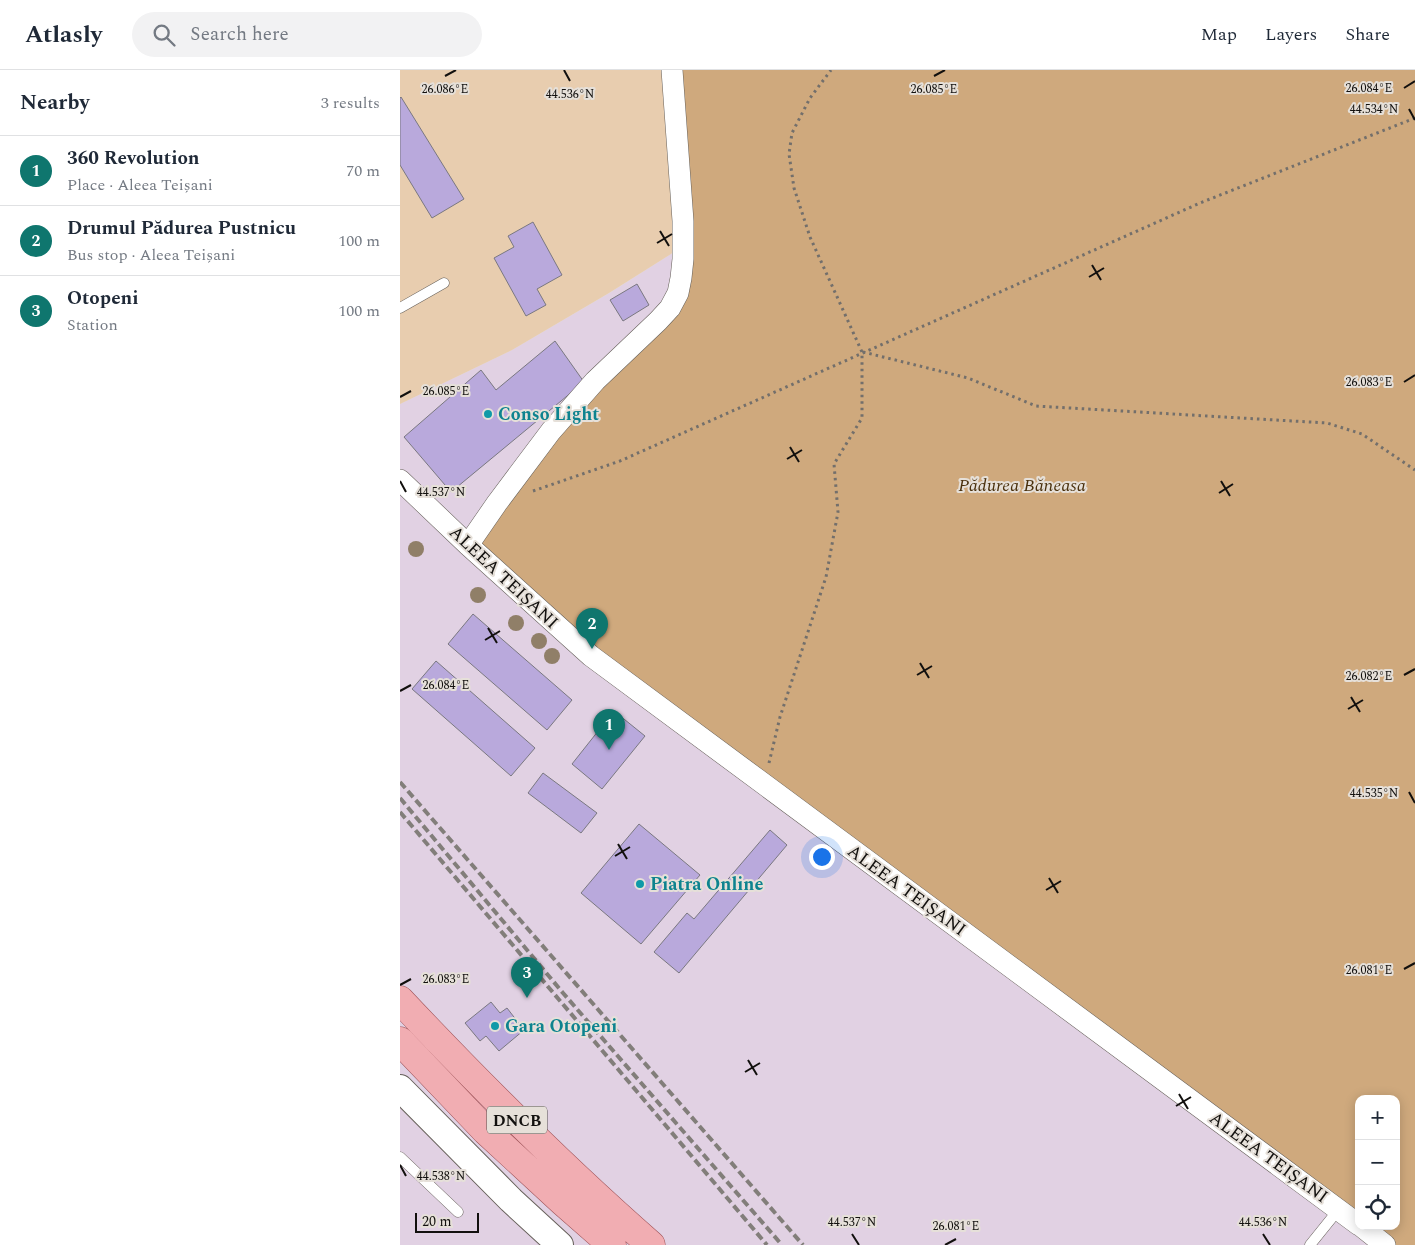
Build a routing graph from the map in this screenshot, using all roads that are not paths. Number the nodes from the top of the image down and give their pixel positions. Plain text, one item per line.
1 (672, 70) edge
2 (444, 284) dead end
3 (400, 308) edge
4 (400, 480) edge
5 (468, 544) junction
6 (404, 1002) edge
7 (400, 1041) edge
8 (400, 1088) edge
9 (400, 1157) edge
10 (1339, 1209) junction
11 (458, 1212) dead end
12 (1355, 1221) edge
13 (1366, 1230) edge
14 (615, 1237) edge
15 (560, 1245) edge
16 (651, 1245) edge
17 (1310, 1245) edge
18 (1384, 1245) edge

1 - 5 street
2 - 3 lane
4 - 5 street, ALEEA TEIȘANI
5 - 10 street, ALEEA TEIȘANI
6 - 14 main road, DNCB
7 - 14 main road, DNCB
8 - 15 street
9 - 11 lane
10 - 12 street, ALEEA TEIȘANI
10 - 17 lane
13 - 18 street, ALEEA TEIȘANI
14 - 16 main road, DNCB

